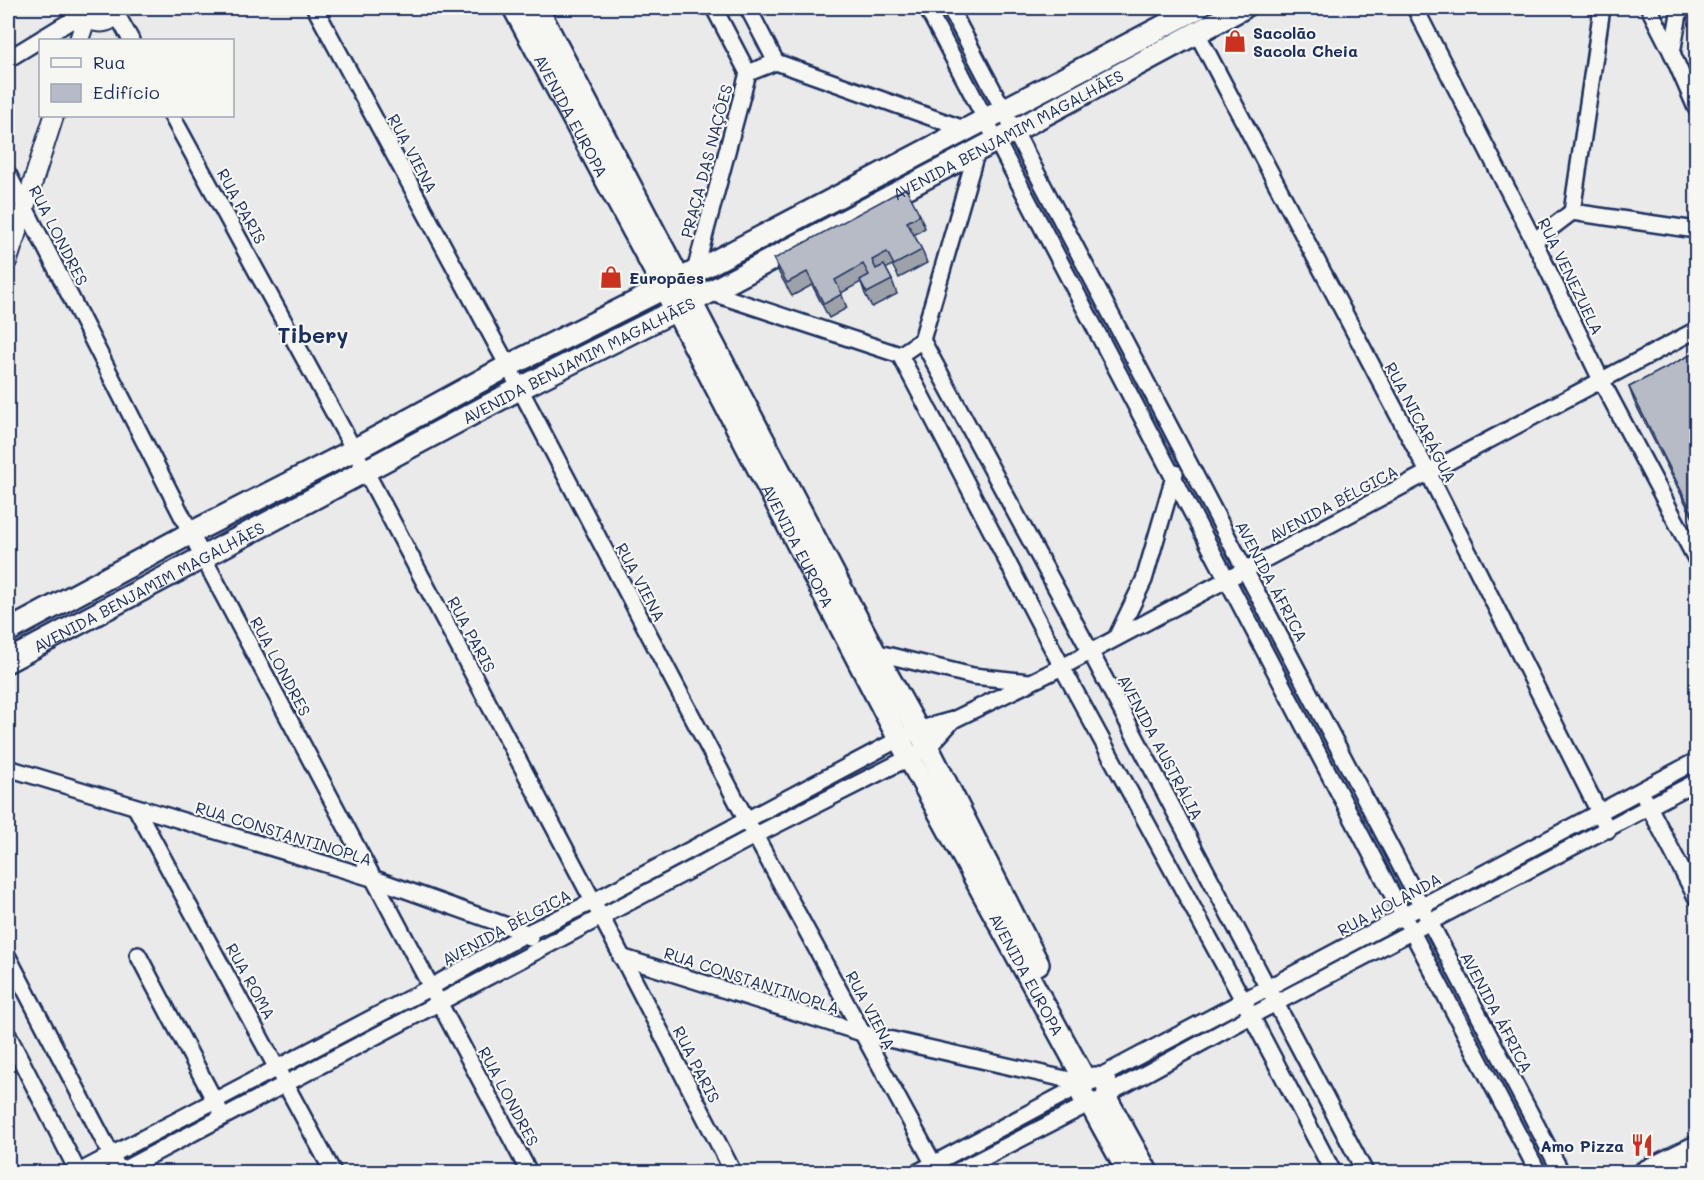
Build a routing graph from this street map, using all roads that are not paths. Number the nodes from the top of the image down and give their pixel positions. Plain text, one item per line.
1 (315, 8) edge
2 (514, 8) edge
3 (537, 8) edge
4 (714, 8) edge
5 (748, 8) edge
6 (927, 8) edge
7 (950, 8) edge
8 (1243, 8) edge
9 (1415, 8) edge
10 (1602, 8) edge
11 (1649, 8) edge
12 (1680, 8) edge
13 (1191, 9) edge
14 (117, 10) edge
15 (83, 13) edge
16 (1197, 33) junction
17 (42, 39) edge
18 (79, 39) edge
19 (131, 39) edge
20 (39, 41) edge
21 (1672, 53) junction
22 (8, 60) edge
23 (776, 62) junction
24 (748, 73) junction
25 (1003, 108) junction
26 (1696, 108) edge
27 (54, 117) edge
28 (173, 117) edge
29 (985, 119) junction
30 (964, 129) junction
31 (1007, 135) junction
32 (977, 150) junction
33 (8, 174) edge
34 (24, 206) junction
35 (1572, 212) junction
36 (789, 222) junction
37 (1696, 230) edge
38 (1534, 241) junction
39 (799, 244) junction
40 (8, 260) edge
41 (679, 280) junction
42 (692, 301) junction
43 (1696, 330) edge
44 (922, 340) junction
45 (1128, 344) junction
46 (1110, 354) junction
47 (900, 355) junction
48 (507, 366) junction
49 (1602, 382) junction
50 (519, 389) junction
51 (1182, 448) junction
52 (354, 450) junction
53 (366, 472) junction
54 (1428, 472) junction
55 (1174, 477) junction
56 (191, 533) junction
57 (203, 557) junction
58 (1696, 559) edge
59 (1246, 570) junction
60 (1227, 580) junction
61 (8, 631) edge
62 (1116, 636) junction
63 (850, 643) junction
64 (1090, 651) junction
65 (875, 653) junction
66 (8, 661) edge
67 (1062, 667) junction
68 (1029, 682) junction
69 (953, 720) junction
70 (908, 734) junction
71 (928, 748) junction
72 (909, 758) junction
73 (1696, 760) edge
74 (8, 768) edge
75 (1696, 782) edge
76 (1641, 790) junction
77 (1650, 807) junction
78 (136, 808) junction
79 (1599, 813) junction
80 (746, 819) junction
81 (1608, 830) junction
82 (756, 835) junction
83 (375, 879) junction
84 (1696, 897) edge
85 (592, 902) junction
86 (1421, 906) junction
87 (1403, 917) junction
88 (602, 918) junction
89 (1430, 923) junction
90 (527, 933) junction
91 (1412, 933) junction
92 (538, 951) junction
93 (138, 955) dead end
94 (8, 957) edge
95 (621, 957) junction
96 (431, 987) junction
97 (1268, 989) junction
98 (440, 1002) junction
99 (1244, 1002) junction
100 (1276, 1004) junction
101 (1251, 1016) junction
102 (862, 1033) junction
103 (8, 1035) edge
104 (278, 1068) junction
105 (1314, 1077) junction
106 (286, 1084) junction
107 (1093, 1089) junction
108 (1291, 1092) junction
109 (215, 1102) junction
110 (1531, 1115) junction
111 (223, 1118) junction
112 (1514, 1126) junction
113 (1696, 1147) edge
114 (112, 1156) junction
115 (1696, 1164) edge
116 (936, 1168) edge
117 (120, 1172) edge
118 (78, 1173) edge
119 (333, 1173) edge
120 (529, 1173) edge
121 (733, 1173) edge
122 (918, 1173) edge
123 (956, 1173) edge
124 (1128, 1173) edge
125 (1147, 1173) edge
126 (1333, 1173) edge
127 (1365, 1173) edge
128 (1538, 1173) edge
129 (1561, 1173) edge
130 (1645, 1173) edge
131 (1680, 1173) edge

1 - 48 street, RUA VIENA
2 - 41 main road, AVENIDA EUROPA
3 - 41 main road, AVENIDA EUROPA
4 - 24 street
5 - 23 street
6 - 29 street, AVENIDA ÁFRICA
7 - 25 street, AVENIDA ÁFRICA
8 - 16 main road, AVENIDA BENJAMIM MAGALHÃES
9 - 38 street, RUA VENEZUELA
10 - 35 street
11 - 21 street
12 - 21 street
13 - 25 main road, AVENIDA BENJAMIM MAGALHÃES
14 - 15 street
14 - 19 street
15 - 17 street
15 - 18 street
16 - 31 main road, AVENIDA BENJAMIM MAGALHÃES
16 - 54 street, RUA NICARÁGUA
20 - 22 street
21 - 26 street
23 - 24 street, PRAÇA DAS NAÇÕES
23 - 30 street
24 - 41 street, PRAÇA DAS NAÇÕES
25 - 29 main road, AVENIDA BENJAMIM MAGALHÃES
25 - 31 street, AVENIDA ÁFRICA
27 - 34 street
28 - 52 street, RUA PARIS
29 - 30 main road, AVENIDA BENJAMIM MAGALHÃES
29 - 31 street, AVENIDA ÁFRICA
30 - 36 main road, AVENIDA BENJAMIM MAGALHÃES
31 - 32 main road, AVENIDA BENJAMIM MAGALHÃES
31 - 45 street, AVENIDA ÁFRICA
31 - 46 street, AVENIDA ÁFRICA
32 - 39 main road, AVENIDA BENJAMIM MAGALHÃES
32 - 44 street
33 - 34 street, RUA LONDRES
34 - 40 street
34 - 56 street, RUA LONDRES
35 - 37 street
35 - 38 street
36 - 39 main road
36 - 41 main road, AVENIDA BENJAMIM MAGALHÃES
38 - 49 street, RUA VENEZUELA
39 - 42 main road, AVENIDA BENJAMIM MAGALHÃES
41 - 42 main road, AVENIDA EUROPA
41 - 48 main road, AVENIDA BENJAMIM MAGALHÃES
42 - 47 street
42 - 50 main road, AVENIDA BENJAMIM MAGALHÃES
42 - 63 main road, AVENIDA EUROPA
42 - 65 main road, AVENIDA EUROPA
43 - 49 street, AVENIDA BÉLGICA
44 - 47 street
44 - 64 street, AVENIDA AUSTRÁLIA
45 - 46 street
45 - 51 street, AVENIDA ÁFRICA
46 - 55 street, AVENIDA ÁFRICA
47 - 67 street
48 - 50 street, RUA VIENA
48 - 52 main road, AVENIDA BENJAMIM MAGALHÃES
49 - 54 street, AVENIDA BÉLGICA
49 - 58 street, RUA VENEZUELA
50 - 53 main road, AVENIDA BENJAMIM MAGALHÃES
50 - 80 street, RUA VIENA
51 - 55 street
51 - 59 street, AVENIDA ÁFRICA
52 - 53 street, RUA PARIS
52 - 56 main road, AVENIDA BENJAMIM MAGALHÃES
53 - 57 main road, AVENIDA BENJAMIM MAGALHÃES
53 - 85 street, RUA PARIS
54 - 59 street, AVENIDA BÉLGICA
54 - 79 street, RUA NICARÁGUA
55 - 60 street, AVENIDA ÁFRICA
55 - 62 street
56 - 57 street, RUA LONDRES
56 - 61 main road, AVENIDA BENJAMIM MAGALHÃES
57 - 66 main road, AVENIDA BENJAMIM MAGALHÃES
57 - 83 street, RUA LONDRES
59 - 60 street, AVENIDA BÉLGICA
59 - 86 street, AVENIDA ÁFRICA
60 - 62 street, AVENIDA BÉLGICA
60 - 87 street, AVENIDA ÁFRICA
62 - 64 street, AVENIDA BÉLGICA
63 - 65 street
63 - 70 main road, AVENIDA EUROPA
64 - 67 street, AVENIDA BÉLGICA
64 - 97 street, AVENIDA AUSTRÁLIA
65 - 68 street
65 - 70 main road, AVENIDA EUROPA
67 - 68 street, AVENIDA BÉLGICA
67 - 99 street
68 - 69 street, AVENIDA BÉLGICA
69 - 70 street, AVENIDA BÉLGICA
69 - 71 street, AVENIDA BÉLGICA
70 - 71 main road, AVENIDA EUROPA
70 - 72 main road, AVENIDA EUROPA
70 - 80 street, AVENIDA BÉLGICA
71 - 72 street, AVENIDA BÉLGICA
71 - 107 main road, AVENIDA EUROPA
72 - 82 street, AVENIDA BÉLGICA
72 - 107 main road, AVENIDA EUROPA
73 - 76 street, RUA HOLANDA
74 - 78 street, RUA CONSTANTINOPLA
75 - 77 street, RUA HOLANDA
76 - 77 street
76 - 79 street, RUA HOLANDA
77 - 81 street, RUA HOLANDA
77 - 84 street
78 - 83 street, RUA CONSTANTINOPLA
78 - 104 street, RUA ROMA
79 - 81 street, RUA NICARÁGUA
79 - 86 street, RUA HOLANDA
80 - 82 street, RUA VIENA
80 - 85 street, AVENIDA BÉLGICA
81 - 89 street, RUA HOLANDA
82 - 88 street, AVENIDA BÉLGICA
82 - 102 street, RUA VIENA
83 - 90 street, RUA CONSTANTINOPLA
83 - 96 street, RUA LONDRES
85 - 88 street, RUA PARIS
85 - 90 street, AVENIDA BÉLGICA
86 - 87 street, RUA HOLANDA
86 - 89 street, AVENIDA ÁFRICA
87 - 91 street, AVENIDA ÁFRICA
87 - 97 street, RUA HOLANDA
88 - 92 street, AVENIDA BÉLGICA
88 - 95 street, RUA PARIS
89 - 91 street, RUA HOLANDA
89 - 110 street, AVENIDA ÁFRICA
90 - 92 street
90 - 96 street, AVENIDA BÉLGICA
91 - 100 street, RUA HOLANDA
91 - 112 street, AVENIDA ÁFRICA
92 - 98 street, AVENIDA BÉLGICA
93 - 109 street
94 - 114 street
95 - 102 street, RUA CONSTANTINOPLA
95 - 121 street, RUA PARIS
96 - 98 street, RUA LONDRES
96 - 104 street, AVENIDA BÉLGICA
97 - 99 street, RUA HOLANDA
97 - 100 street, AVENIDA AUSTRÁLIA
98 - 106 street, AVENIDA BÉLGICA
98 - 120 street, RUA LONDRES
99 - 101 street
99 - 107 street, RUA HOLANDA
100 - 101 street, RUA HOLANDA
100 - 105 street, AVENIDA AUSTRÁLIA
101 - 107 street, RUA HOLANDA
101 - 108 street
102 - 107 street, RUA CONSTANTINOPLA
102 - 116 street, RUA VIENA
103 - 118 street
104 - 106 street, RUA ROMA
104 - 109 street, AVENIDA BÉLGICA
105 - 108 street
105 - 127 street, AVENIDA AUSTRÁLIA
106 - 111 street, AVENIDA BÉLGICA
106 - 119 street, RUA ROMA
107 - 116 street, RUA HOLANDA
107 - 123 street, RUA HOLANDA
107 - 124 main road, AVENIDA EUROPA
107 - 125 main road, AVENIDA EUROPA
108 - 126 street
109 - 111 street
109 - 114 street, AVENIDA BÉLGICA
110 - 112 street
110 - 129 street, AVENIDA ÁFRICA
111 - 117 street, AVENIDA BÉLGICA
112 - 128 street, AVENIDA ÁFRICA
113 - 130 main road
114 - 117 street
114 - 118 street, AVENIDA BÉLGICA
115 - 131 main road
116 - 122 street, RUA HOLANDA

